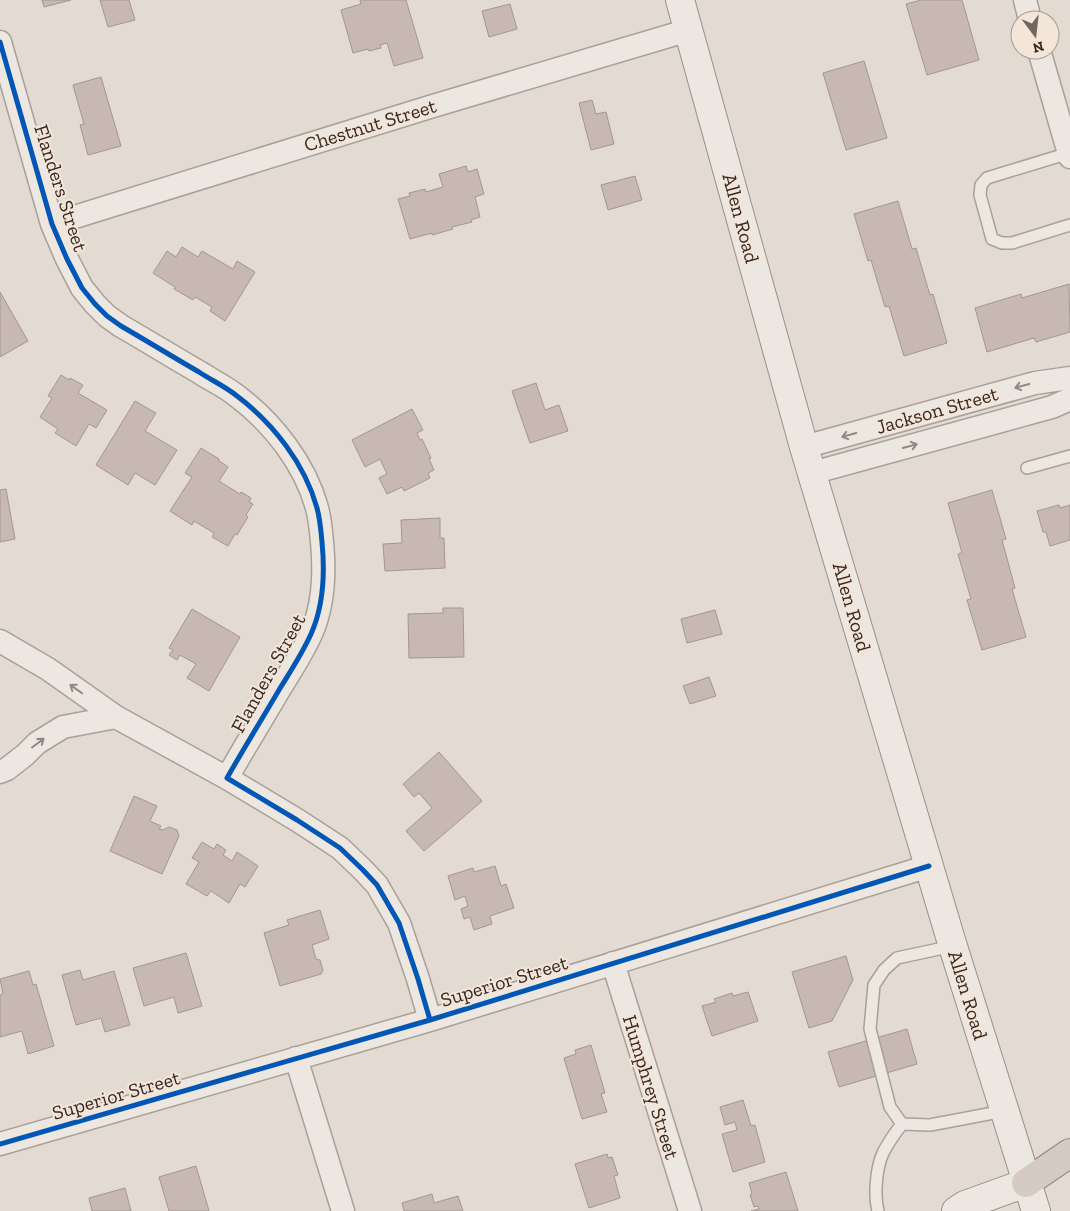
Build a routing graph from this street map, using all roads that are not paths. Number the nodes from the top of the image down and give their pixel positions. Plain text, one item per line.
1 (680, 0) edge
2 (689, 30) junction
3 (0, 42) edge
4 (1042, 60) edge
5 (1070, 155) edge
6 (52, 224) junction
7 (1070, 225) edge
8 (1070, 378) edge
9 (1070, 399) edge
10 (804, 447) junction
11 (1070, 456) edge
12 (1027, 468) dead end
13 (812, 473) junction
14 (0, 641) edge
15 (116, 717) junction
16 (0, 772) edge
17 (227, 778) junction
18 (929, 866) junction
19 (953, 946) junction
20 (613, 963) junction
21 (430, 1020) junction
22 (296, 1058) junction
23 (1004, 1111) junction
24 (902, 1124) junction
25 (0, 1144) edge
26 (1070, 1153) edge
27 (1026, 1183) junction
28 (343, 1211) edge
29 (690, 1211) edge
30 (878, 1211) edge
31 (956, 1211) edge
32 (997, 1211) edge
33 (1036, 1211) edge

1 - 2 main road, Allen Road
2 - 6 street, Chestnut Street
2 - 10 main road, Allen Road
3 - 6 street, Flanders Street
4 - 5 street
5 - 7 lane
6 - 17 street, Flanders Street
8 -> 10 street, Jackson Street
13 -> 9 street, Jackson Street
10 - 13 main road, Allen Road
11 - 12 lane
13 - 18 main road, Allen Road
15 -> 14 street
16 -> 15 street
15 - 17 street
17 - 21 street
18 - 19 main road, Allen Road
18 - 20 street, Superior Street
19 - 23 main road, Allen Road
19 - 24 lane
20 - 21 street, Superior Street
20 - 29 street, Humphrey Street
21 - 22 street, Superior Street
22 - 25 street, Superior Street
22 - 28 street
23 - 24 lane
23 - 27 main road, Allen Road
24 - 30 lane
26 - 27 highway
27 - 31 main road
27 - 32 main road
27 - 33 main road, Allen Road

